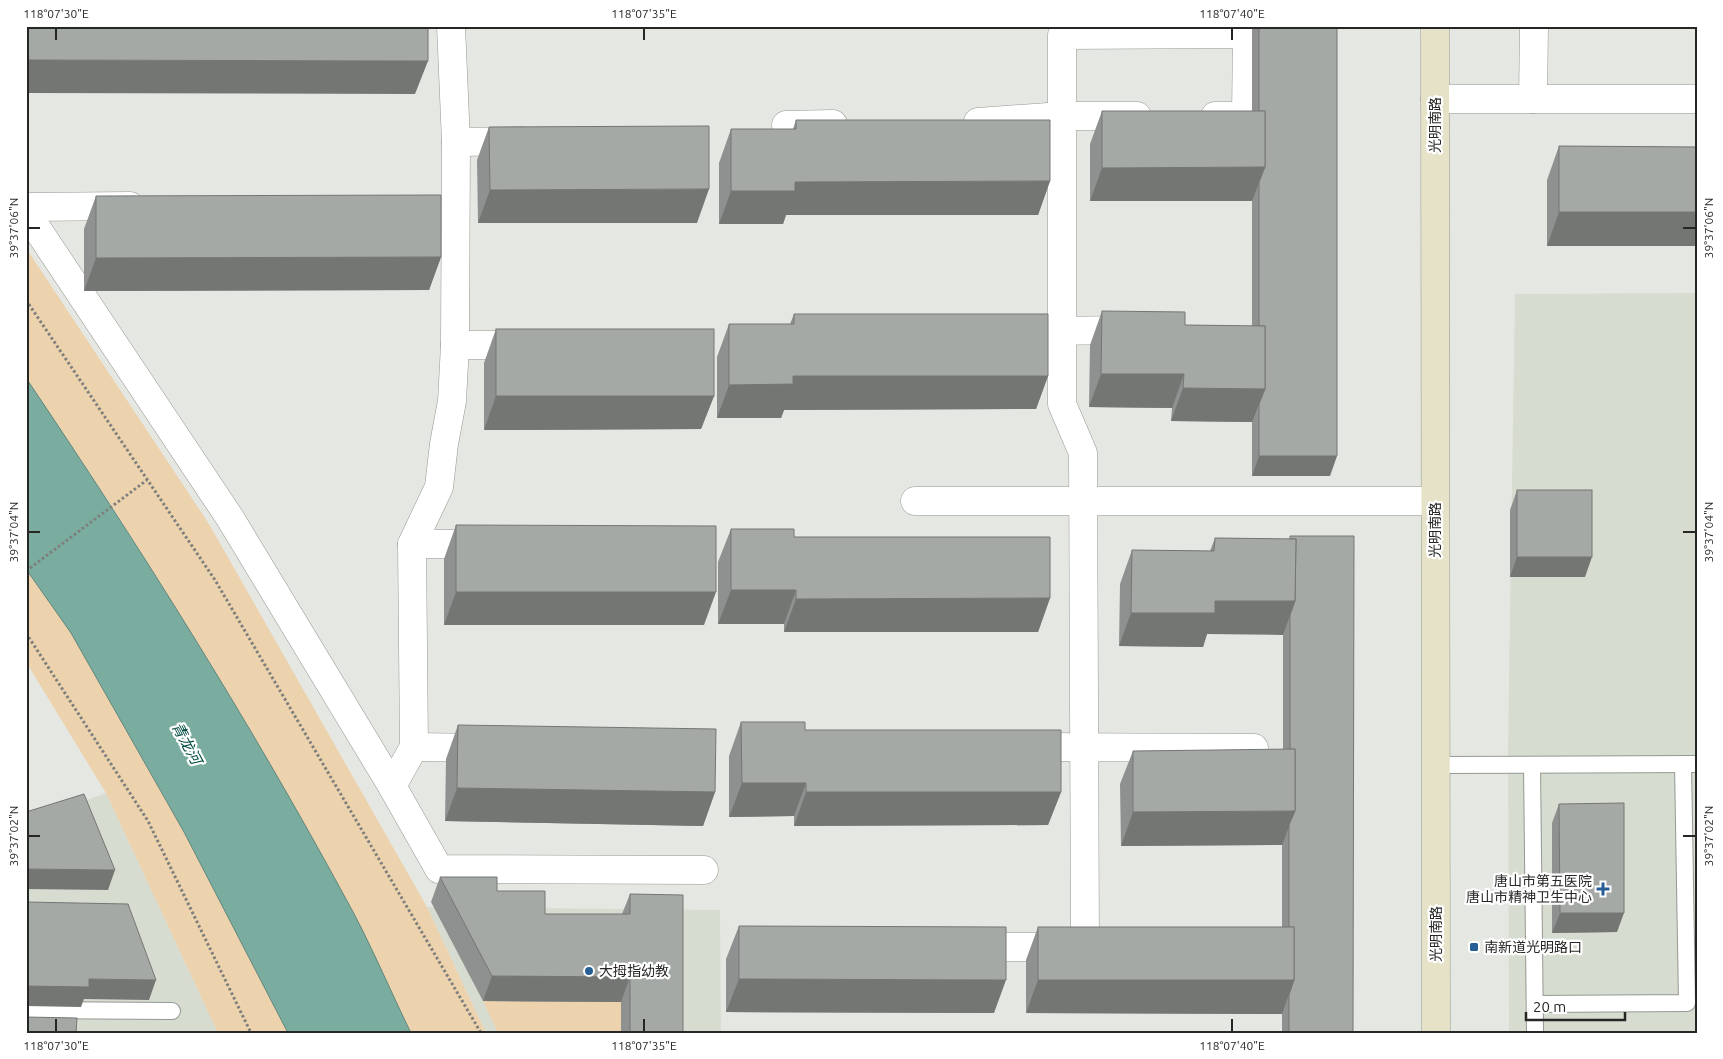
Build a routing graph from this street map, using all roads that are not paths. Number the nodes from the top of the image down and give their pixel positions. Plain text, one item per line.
1 (451, 26) edge
2 (1435, 26) edge
3 (1534, 26) edge
4 (1435, 100) junction
5 (1533, 100) junction
6 (1697, 100) edge
7 (1062, 116) junction
8 (1159, 116) edge
9 (1188, 116) edge
10 (958, 123) edge
11 (853, 124) edge
12 (786, 125) dead end
13 (544, 141) edge
14 (456, 142) junction
15 (156, 206) edge
16 (26, 207) edge
17 (26, 212) edge
18 (1159, 330) edge
19 (1022, 331) edge
20 (1061, 331) junction
21 (455, 345) junction
22 (554, 346) edge
23 (915, 501) dead end
24 (1083, 501) junction
25 (1435, 501) junction
26 (412, 544) junction
27 (509, 544) edge
28 (414, 747) junction
29 (995, 747) edge
30 (1085, 748) junction
31 (1254, 748) edge
32 (511, 749) edge
33 (1690, 764) edge
34 (1436, 765) junction
35 (1532, 765) junction
36 (392, 786) junction
37 (704, 870) dead end
38 (1085, 946) junction
39 (1114, 946) edge
40 (946, 948) edge
41 (1535, 1004) junction
42 (26, 1010) edge
43 (172, 1010) dead end
44 (1436, 1033) edge
45 (1535, 1033) edge

1 - 14 street
2 - 4 main road, 光明南路
3 - 5 street
4 - 5 street
4 - 25 main road, 光明南路
5 - 6 street
7 - 8 street
7 - 9 street
7 - 10 street
7 - 20 street
11 - 12 street
13 - 14 street
14 - 21 street
15 - 16 street
17 - 36 street
18 - 20 street
19 - 20 street
20 - 24 street
21 - 22 street
21 - 26 street
23 - 24 street
24 - 25 street
24 - 30 street
25 - 34 main road, 光明南路
26 - 27 street
26 - 28 street
28 - 32 street
28 - 36 street
29 - 30 street
30 - 31 street
30 - 38 street
33 - 35 lane
33 - 41 lane
34 - 35 lane
34 - 44 main road, 光明南路
35 - 41 lane
36 - 37 street
38 - 39 street
38 - 40 street
41 - 45 lane
42 - 43 lane

